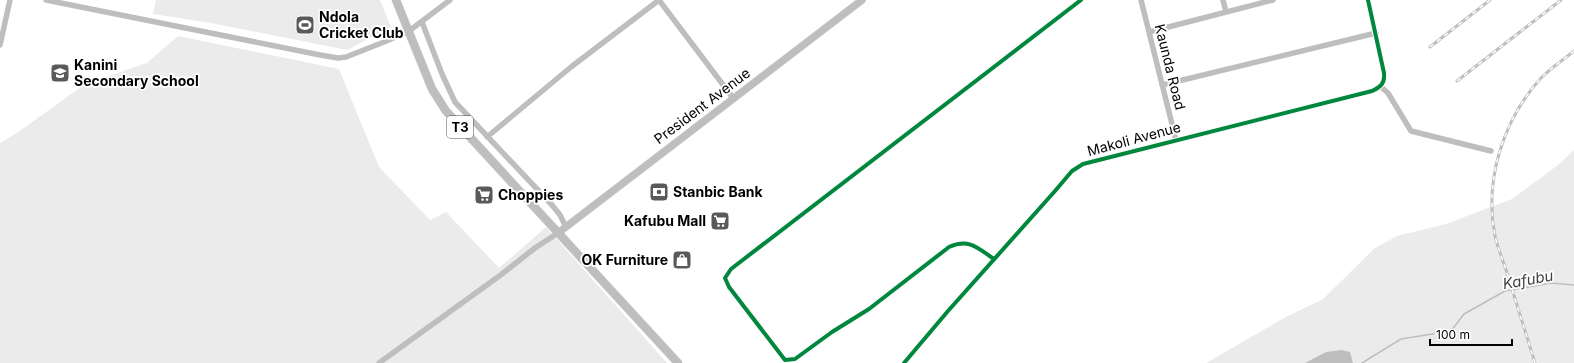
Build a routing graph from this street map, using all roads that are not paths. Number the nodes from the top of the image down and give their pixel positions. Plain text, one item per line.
1 (10, 0) edge
2 (46, 0) edge
3 (396, 0) edge
4 (450, 0) edge
5 (659, 0) edge
6 (862, 0) edge
7 (1081, 0) edge
8 (1141, 0) edge
9 (1223, 0) edge
10 (1273, 0) edge
11 (1368, 0) edge
12 (1226, 12) junction
13 (422, 22) junction
14 (409, 31) junction
15 (1149, 32) junction
16 (1376, 33) junction
17 (0, 45) edge
18 (1162, 85) junction
19 (1380, 86) junction
20 (733, 98) junction
21 (486, 137) junction
22 (1176, 140) junction
23 (1491, 151) dead end
24 (566, 227) junction
25 (558, 233) junction
26 (994, 259) junction
27 (379, 363) edge
28 (678, 363) edge
29 (904, 363) edge

1 - 17 street
2 - 14 street
3 - 14 highway, T3
4 - 13 street
5 - 20 street
5 - 21 street
6 - 20 main road, President Avenue
7 - 26 street
8 - 15 street, Kaunda Road
9 - 12 street
10 - 12 street
11 - 16 street
12 - 15 street
13 - 14 street
13 - 21 street
14 - 25 highway, T3
15 - 18 street, Kaunda Road
16 - 18 street
16 - 19 street
18 - 22 street, Kaunda Road
19 - 22 street, Makoli Avenue
19 - 23 street
20 - 24 main road, President Avenue
21 - 24 street
22 - 26 street, Makoli Avenue
24 - 25 main road, President Avenue
25 - 27 street
25 - 28 highway, T3
26 - 29 street, Makoli Avenue

